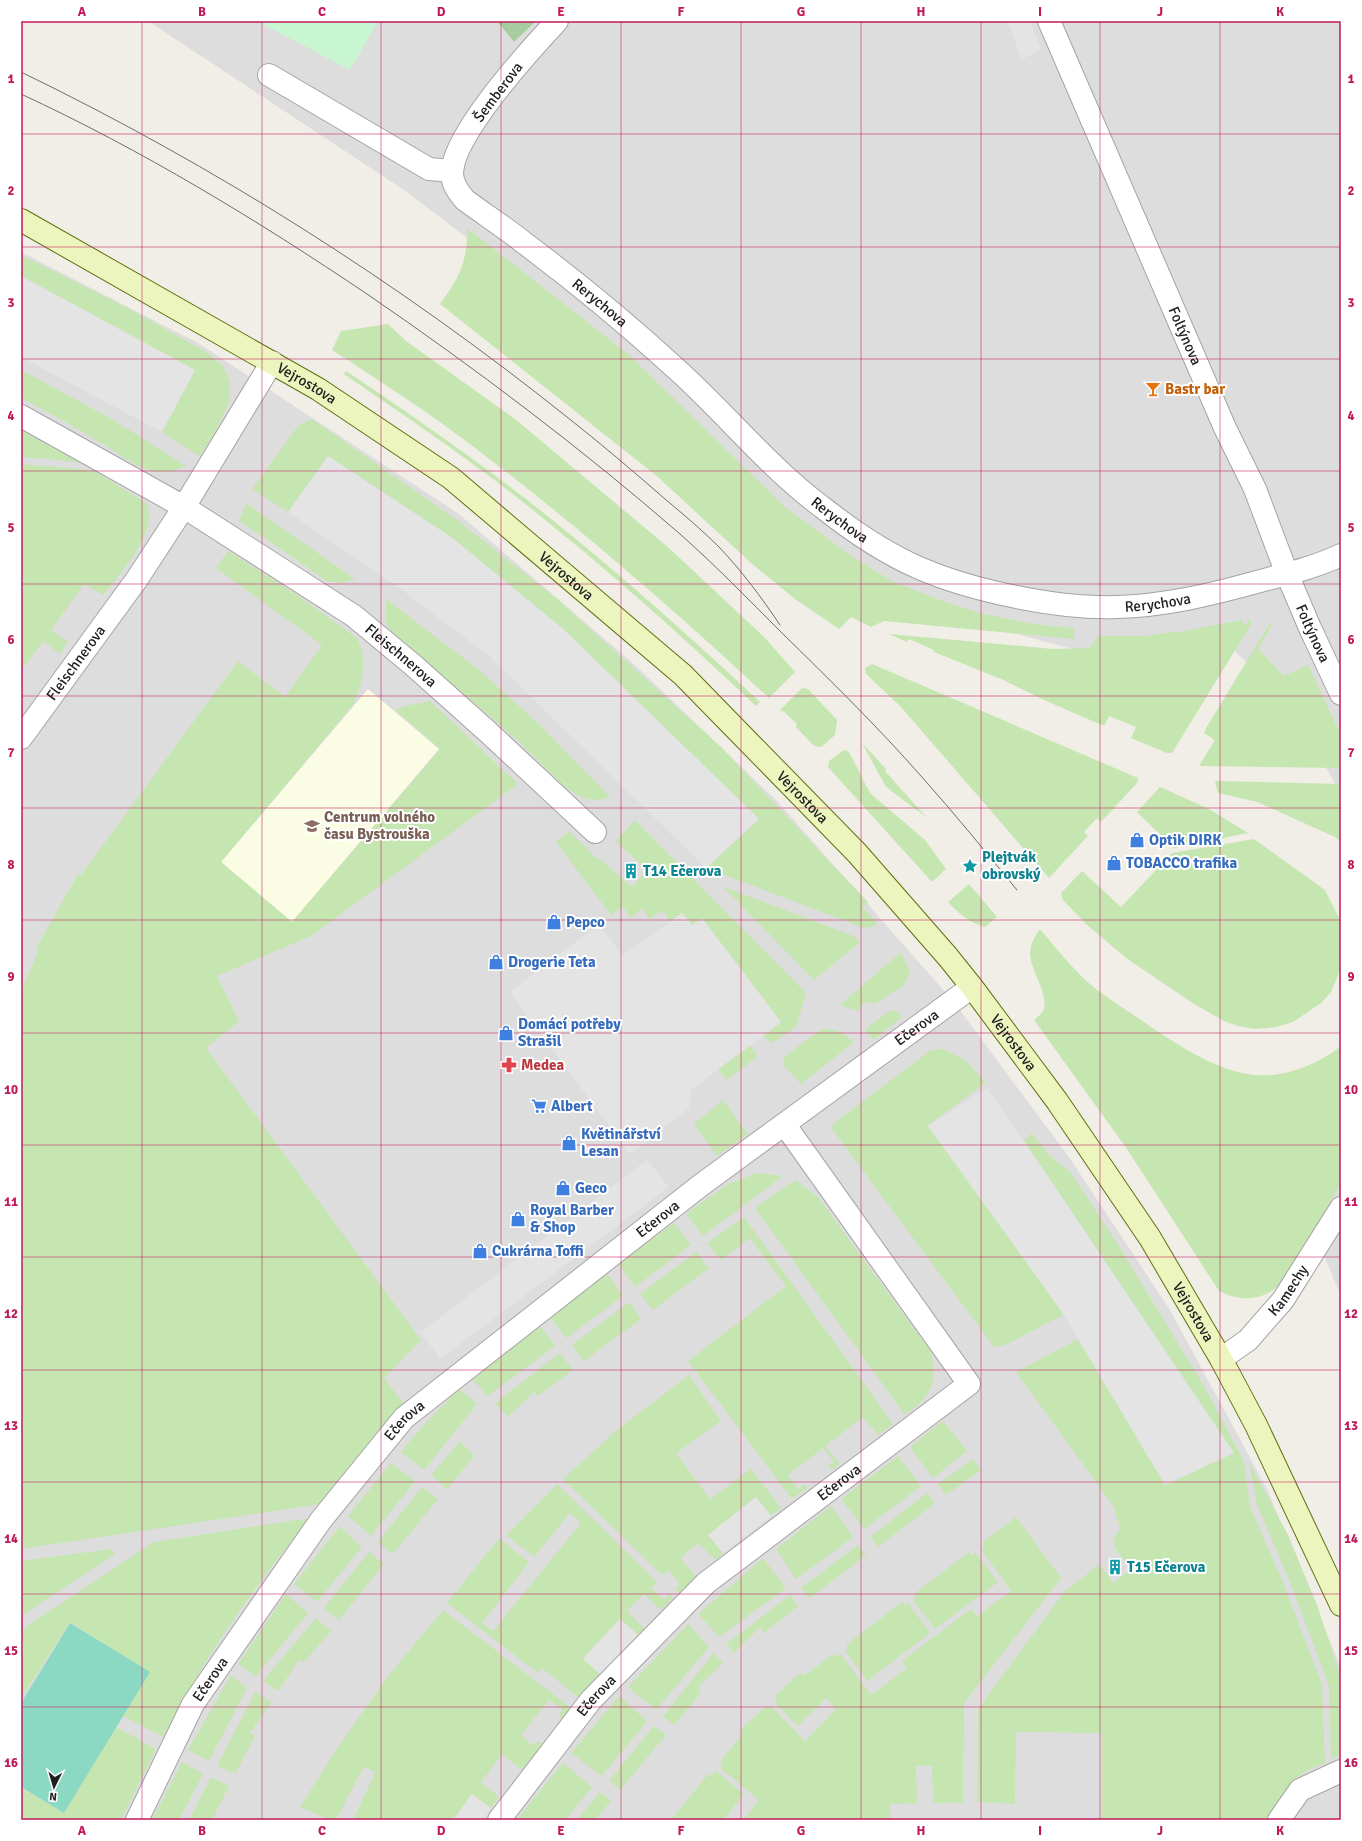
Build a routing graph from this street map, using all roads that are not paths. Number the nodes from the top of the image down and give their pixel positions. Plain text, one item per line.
1 (557, 21) edge
2 (1049, 21) edge
3 (269, 75) dead end
4 (452, 171) junction
5 (21, 220) edge
6 (272, 362) junction
7 (21, 416) edge
8 (184, 508) junction
9 (1341, 555) edge
10 (1287, 574) junction
11 (1341, 694) edge
12 (21, 738) edge
13 (595, 832) dead end
14 (972, 987) junction
15 (785, 1125) junction
16 (1341, 1208) edge
17 (1221, 1359) junction
18 (1341, 1605) edge
19 (1341, 1771) edge
20 (137, 1820) edge
21 (499, 1820) edge
22 (1279, 1820) edge

1 - 4 street, Šemberova
2 - 10 street, Foltýnova
3 - 4 street
4 - 10 street, Rerychova
5 - 6 street, Vejrostova
6 - 8 street, Fleischnerova
6 - 14 street, Vejrostova
7 - 8 street, Fleischnerova
8 - 12 street, Fleischnerova
8 - 13 street, Fleischnerova
9 - 10 street, Rerychova
10 - 11 street, Foltýnova
14 - 15 street, Ečerova
14 - 17 street, Vejrostova
15 - 20 street, Ečerova
15 - 21 street, Ečerova
16 - 17 street, Kamechy
17 - 18 street, Vejrostova
19 - 22 street

